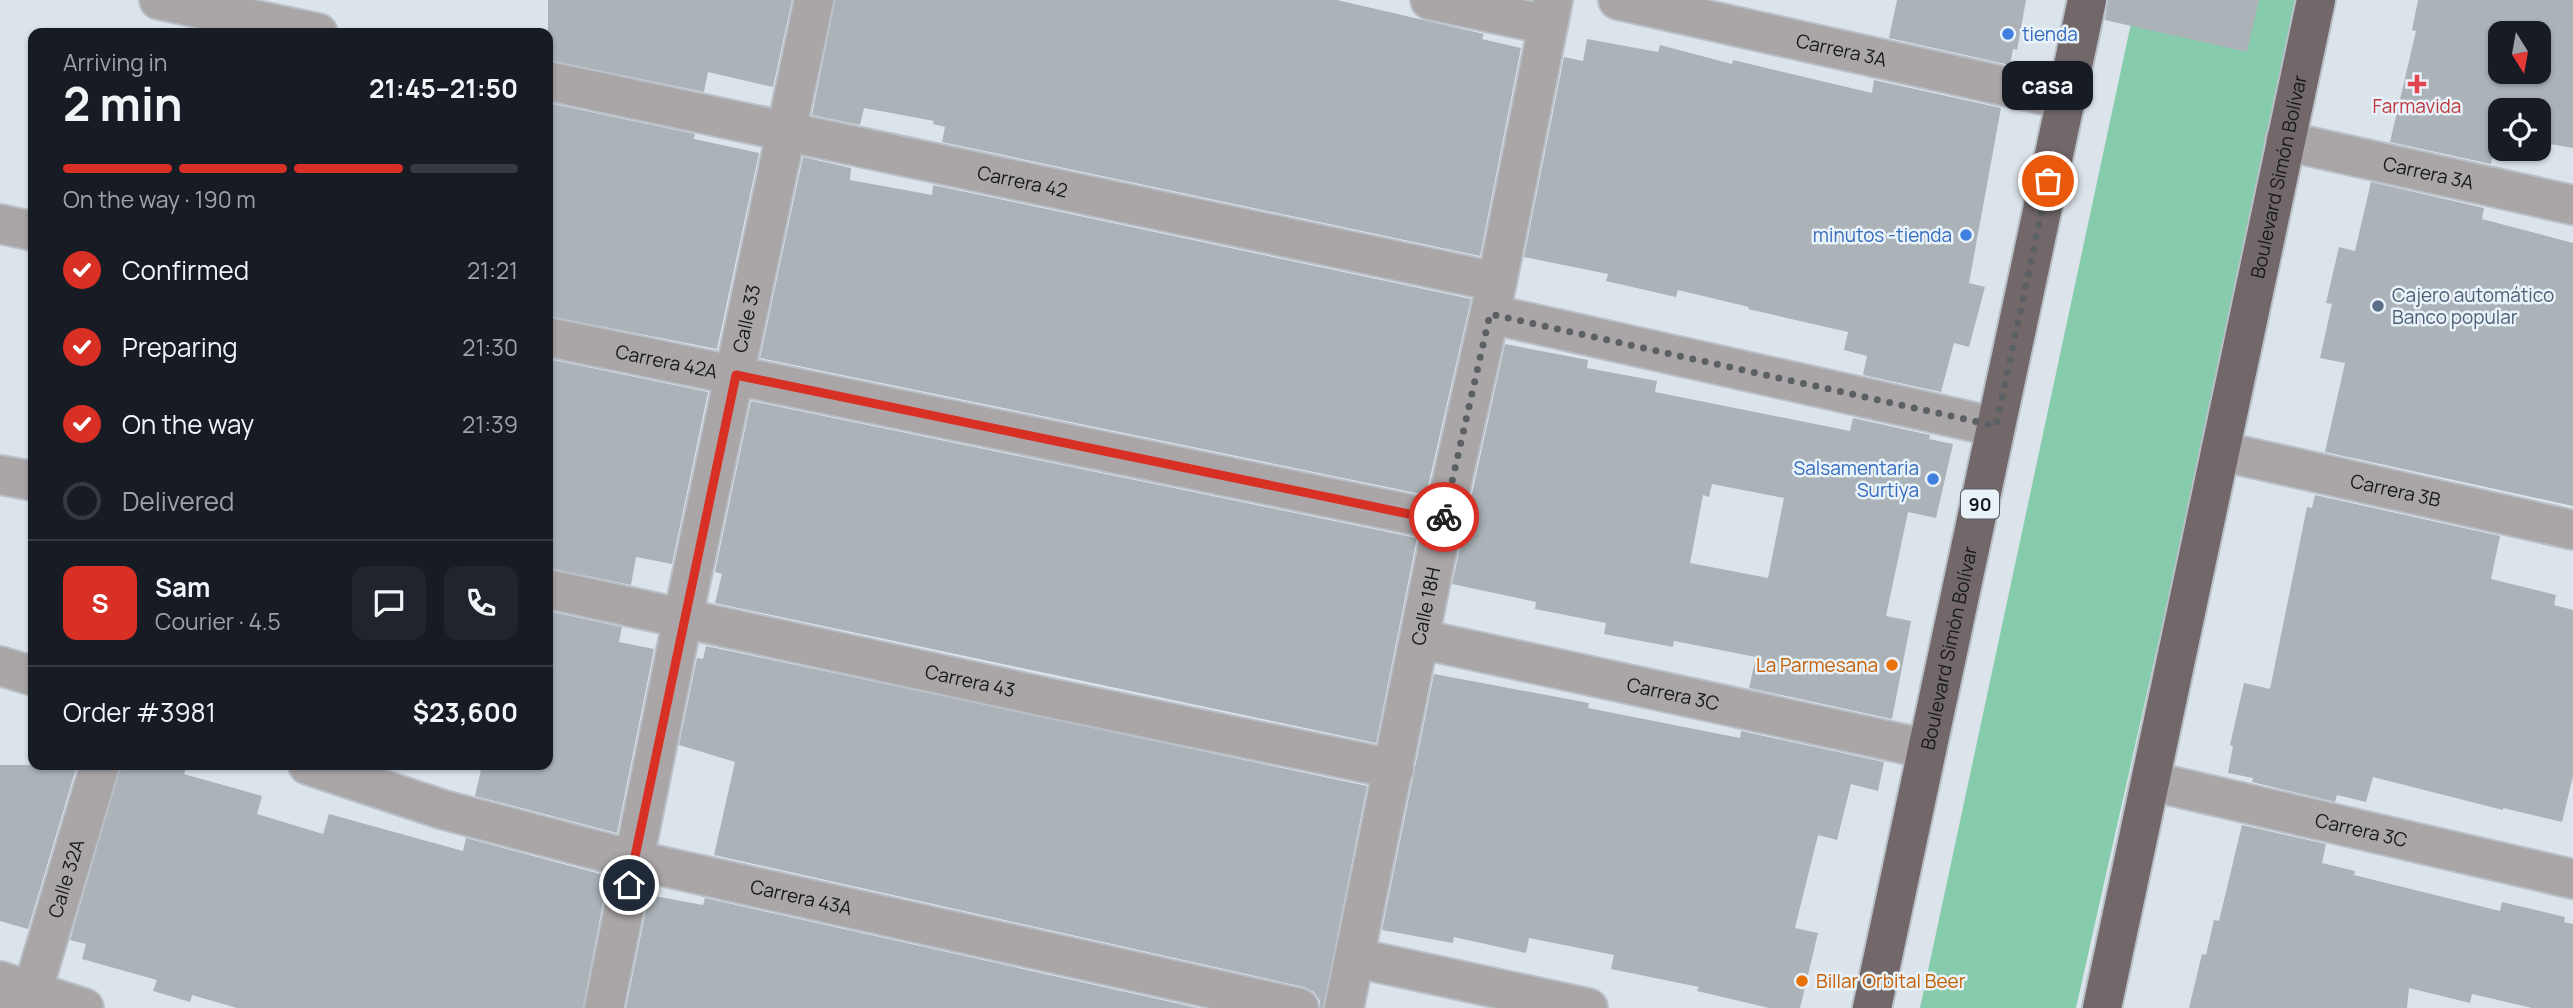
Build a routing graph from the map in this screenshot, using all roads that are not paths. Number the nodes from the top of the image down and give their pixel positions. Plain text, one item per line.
1 (159, 0) edge
2 (814, 0) edge
3 (1430, 0) edge
4 (1618, 0) edge
5 (2087, 0) edge
6 (2316, 0) edge
7 (1551, 13) edge
8 (294, 28) edge
9 (553, 82) edge
10 (2066, 100) junction
11 (788, 132) junction
12 (2285, 141) junction
13 (2573, 205) edge
14 (0, 224) edge
15 (28, 230) edge
16 (1493, 298) junction
17 (553, 338) edge
18 (736, 375) junction
19 (1996, 426) junction
20 (2220, 451) junction
21 (0, 475) edge
22 (28, 480) edge
23 (1443, 521) junction
24 (2573, 530) edge
25 (553, 590) edge
26 (683, 617) junction
27 (1420, 639) junction
28 (0, 666) edge
29 (28, 674) edge
30 (1927, 749) junction
31 (1394, 769) junction
32 (98, 770) edge
33 (323, 770) edge
34 (2150, 781) junction
35 (634, 860) junction
36 (2573, 879) edge
37 (1356, 958) junction
38 (14, 994) edge
39 (83, 1008) edge
40 (604, 1008) edge
41 (1299, 1008) edge
42 (1344, 1008) edge
43 (1587, 1008) edge
44 (1872, 1008) edge
45 (2102, 1008) edge

1 - 8 street
2 - 11 street, Calle 33
3 - 7 street
4 - 10 street, Carrera 3A
5 - 10 highway, Boulevard Simón Bolívar / 90
6 - 12 highway, Boulevard Simón Bolívar
7 - 16 street, Calle 18H
9 - 11 street, Carrera 42
10 - 19 highway, Boulevard Simón Bolívar / 90
11 - 16 street, Carrera 42
11 - 18 street, Calle 33
12 - 13 street, Carrera 3A
12 - 20 highway, Boulevard Simón Bolívar
14 - 15 street
16 - 19 street
16 - 23 street, Calle 18H
17 - 18 street, Carrera 42A
18 - 23 street, Carrera 42A
18 - 26 street, Calle 33
19 - 30 highway, Boulevard Simón Bolívar / 90
20 - 24 street, Carrera 3B
20 - 34 highway, Boulevard Simón Bolívar
21 - 22 street
23 - 27 street, Calle 18H
25 - 26 street, Carrera 43
26 - 31 street, Carrera 43
26 - 35 street, Calle 33
27 - 30 street, Carrera 3C
27 - 31 street, Calle 18H
28 - 29 street
30 - 44 highway, Boulevard Simón Bolívar / 90
31 - 37 street, Calle 18H
32 - 38 street, Calle 32A
33 - 35 street, Carrera 43A
34 - 36 street, Carrera 3C
34 - 45 highway, Boulevard Simón Bolívar
35 - 40 street, Calle 33
35 - 41 street, Carrera 43A
37 - 42 street, Calle 18H
37 - 43 street
38 - 39 street

